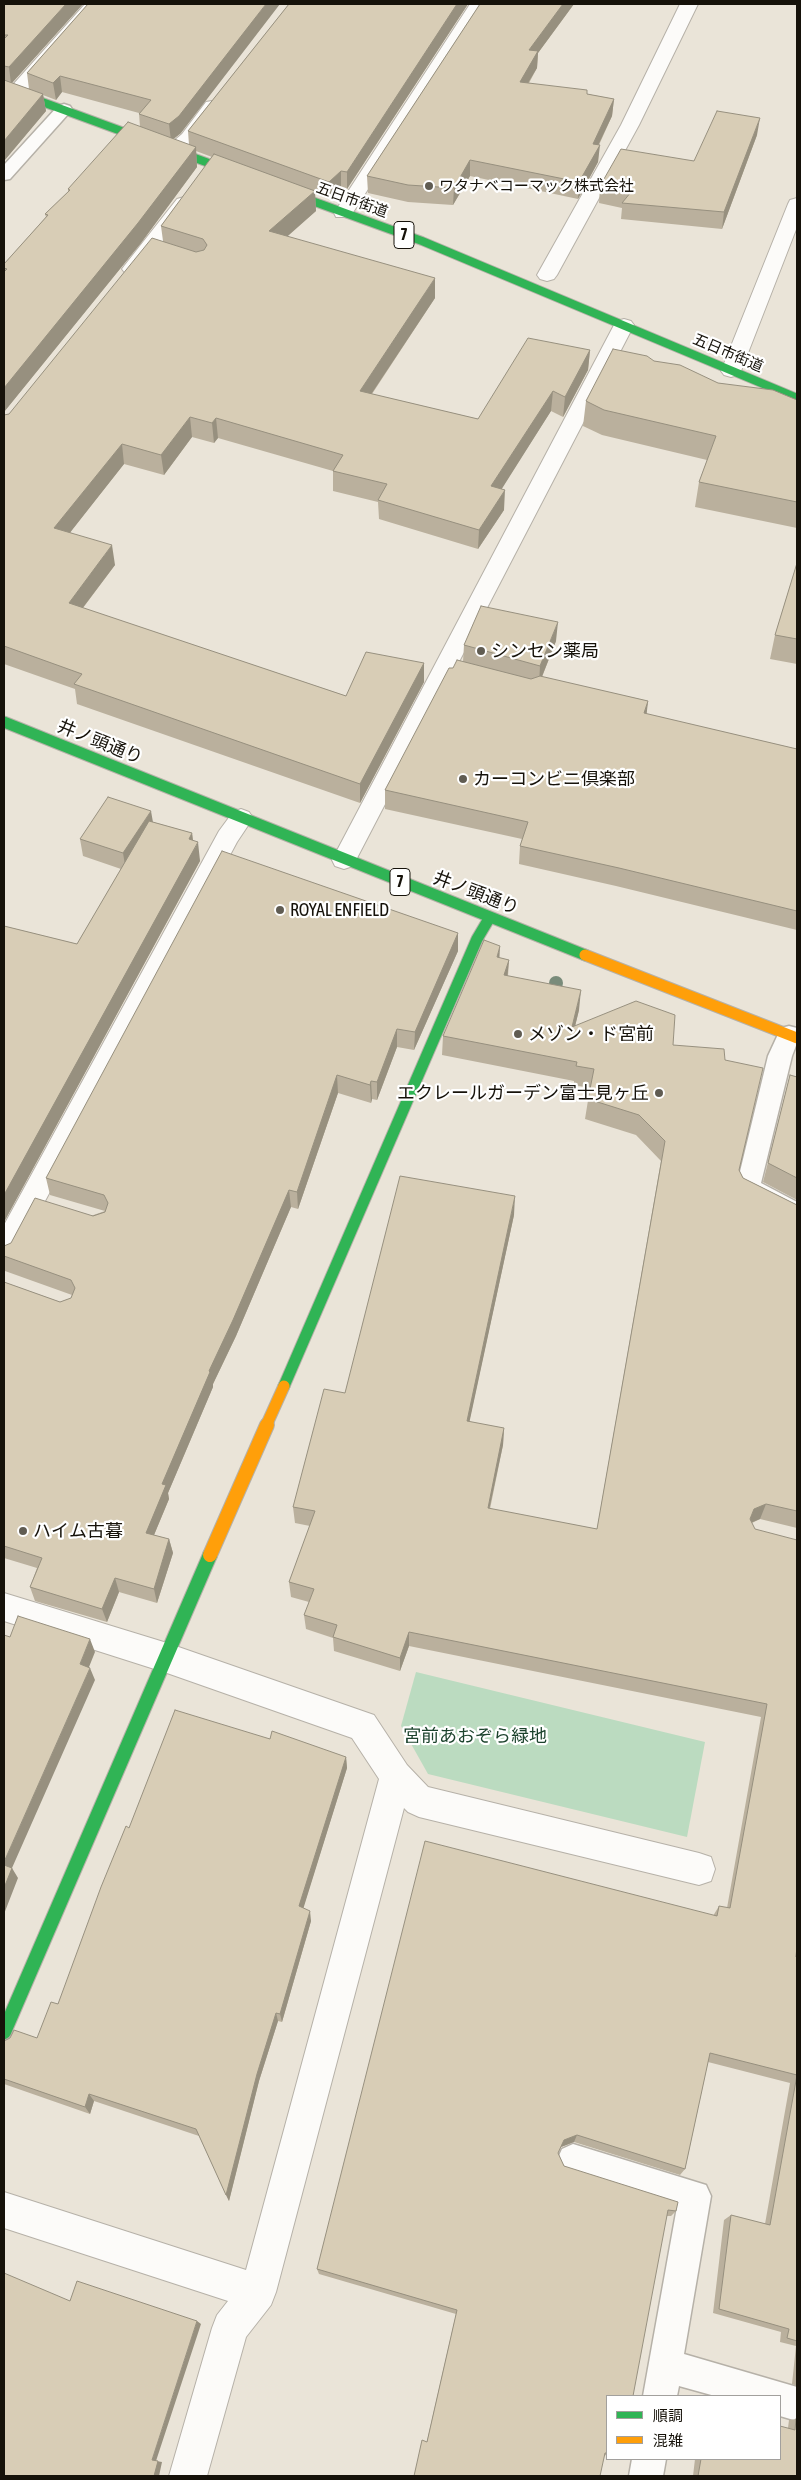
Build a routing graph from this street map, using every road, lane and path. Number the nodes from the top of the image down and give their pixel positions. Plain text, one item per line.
1 (94, 4) edge
2 (479, 4) edge
3 (690, 4) edge
4 (10, 90) edge
5 (224, 90) edge
6 (64, 109) junction
7 (174, 150) junction
8 (212, 164) junction
9 (4, 175) edge
10 (797, 204) edge
11 (343, 213) junction
12 (547, 275) dead end
13 (119, 285) edge
14 (624, 325) junction
15 (731, 371) junction
16 (797, 398) edge
17 (4, 722) edge
18 (241, 818) junction
19 (344, 860) junction
20 (490, 917) junction
21 (793, 1037) edge
22 (31, 1201) junction
23 (56, 1208) edge
24 (797, 1214) edge
25 (4, 1251) edge
26 (4, 1607) edge
27 (167, 1658) junction
28 (396, 1776) junction
29 (699, 1869) dead end
30 (4, 2032) edge
31 (573, 2160) edge
32 (4, 2210) edge
33 (258, 2292) junction
34 (662, 2381) edge
35 (765, 2395) edge
36 (781, 2399) edge
37 (797, 2404) edge
38 (649, 2460) edge
39 (188, 2476) edge
40 (646, 2476) edge

1 - 4 street
2 - 11 street
3 - 12 street
4 - 6 main road, 五日市街道 / 7
5 - 7 street
6 - 7 main road, 五日市街道 / 7
6 - 9 lane
7 - 8 main road, 五日市街道 / 7
8 - 11 main road, 五日市街道 / 7
8 - 13 street
10 - 15 street
11 - 14 main road, 五日市街道 / 7
14 - 15 main road, 五日市街道 / 7
14 - 19 street
15 - 16 main road, 五日市街道 / 7
17 - 18 main road, 井ノ頭通り / 7
18 - 19 main road, 井ノ頭通り / 7
18 - 22 street
19 - 20 main road, 井ノ頭通り / 7
20 - 21 main road, 井ノ頭通り / 7
20 - 27 main road
21 - 24 lane
22 - 23 lane
22 - 25 street
26 - 27 street
27 - 28 street
27 - 30 main road
28 - 29 street
28 - 33 street
31 - 34 lane
32 - 33 street
33 - 39 street
34 - 35 lane
36 - 37 lane
38 - 40 lane

